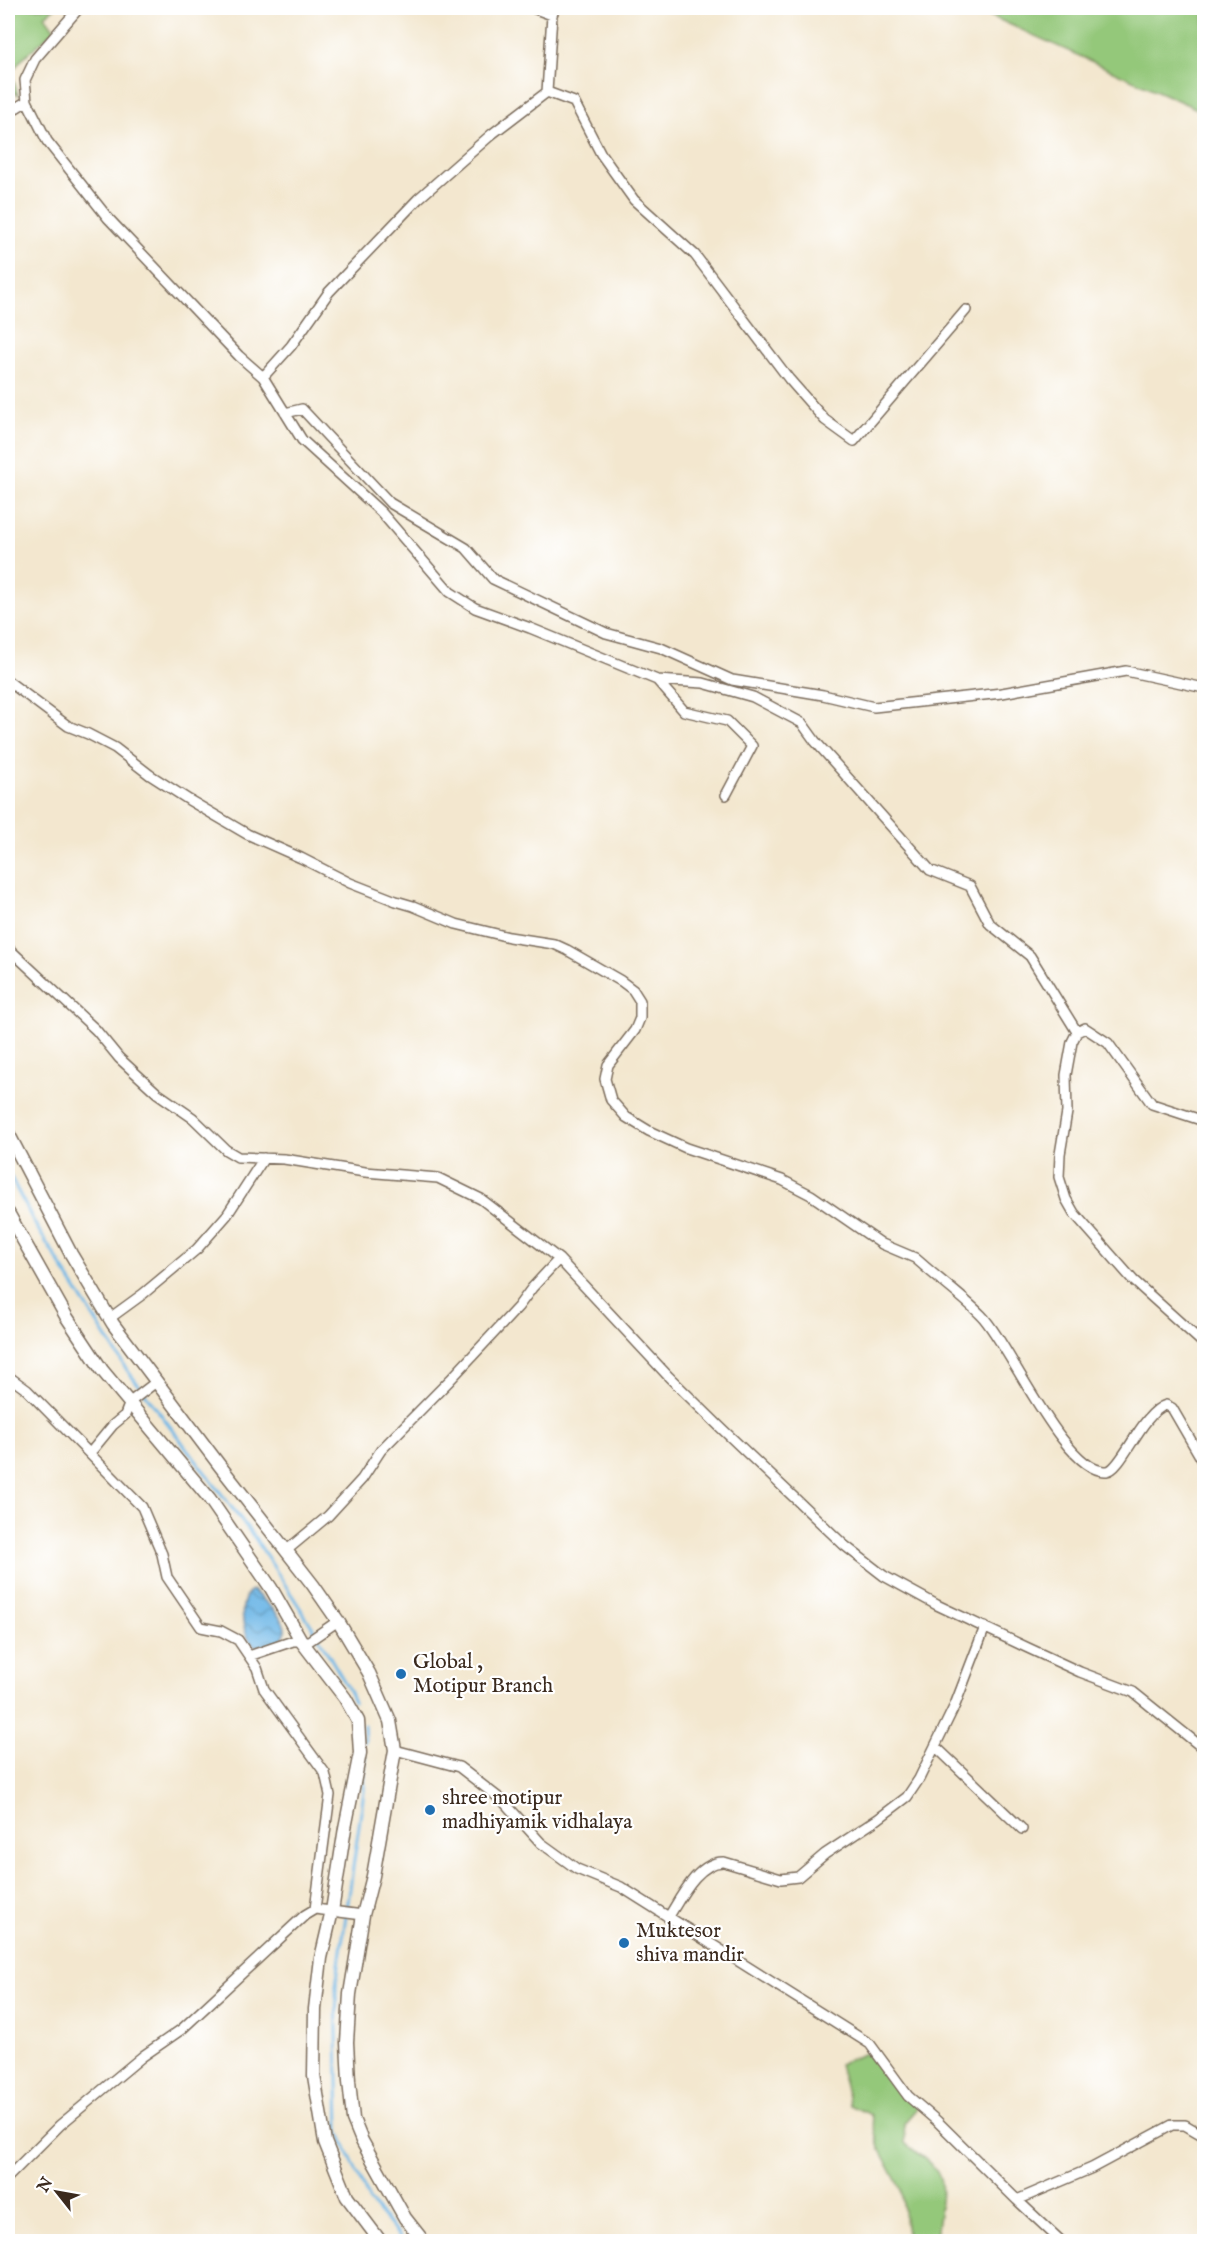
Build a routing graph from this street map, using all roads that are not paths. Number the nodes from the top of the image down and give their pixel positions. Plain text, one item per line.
1 (79, 8) edge
2 (533, 8) edge
3 (554, 11) edge
4 (547, 92) junction
5 (27, 101) junction
6 (8, 112) edge
7 (966, 310) dead end
8 (263, 377) junction
9 (285, 413) junction
10 (657, 680) junction
11 (8, 681) edge
12 (1204, 688) edge
13 (726, 795) dead end
14 (8, 948) edge
15 (1077, 1032) junction
16 (1204, 1122) edge
17 (8, 1133) edge
18 (264, 1158) junction
19 (8, 1213) edge
20 (558, 1259) junction
21 (110, 1318) junction
22 (1204, 1344) edge
23 (8, 1379) edge
24 (156, 1382) junction
25 (130, 1402) junction
26 (90, 1453) junction
27 (1204, 1463) edge
28 (287, 1550) junction
29 (338, 1621) junction
30 (985, 1627) junction
31 (305, 1641) junction
32 (249, 1656) junction
33 (935, 1746) junction
34 (1204, 1749) edge
35 (395, 1750) junction
36 (1022, 1829) dead end
37 (315, 1909) junction
38 (335, 1911) junction
39 (358, 1914) junction
40 (668, 1918) junction
41 (1204, 2136) edge
42 (8, 2177) edge
43 (1017, 2200) junction
44 (381, 2241) edge
45 (424, 2241) edge
46 (1062, 2241) edge

1 - 5 street
2 - 3 street
3 - 4 street
4 - 7 street
4 - 8 street
5 - 6 street
5 - 8 street
8 - 9 street
9 - 10 street
9 - 12 street
10 - 13 street
10 - 15 street
11 - 27 street
14 - 18 street
15 - 16 street
15 - 22 street
17 - 21 main road
18 - 20 street
18 - 21 street
19 - 25 main road
20 - 28 street
20 - 30 street
21 - 24 main road
23 - 26 street
24 - 25 street
24 - 28 main road
25 - 26 street
25 - 31 main road
26 - 32 street
28 - 29 main road
29 - 31 street
29 - 35 main road
30 - 33 street
30 - 34 street
31 - 32 street
31 - 38 main road
32 - 37 street
33 - 36 street
33 - 40 street
35 - 39 main road
35 - 40 street
37 - 38 street
37 - 42 street
38 - 39 street
38 - 44 main road
39 - 45 main road
40 - 43 street
41 - 43 street
43 - 46 street

